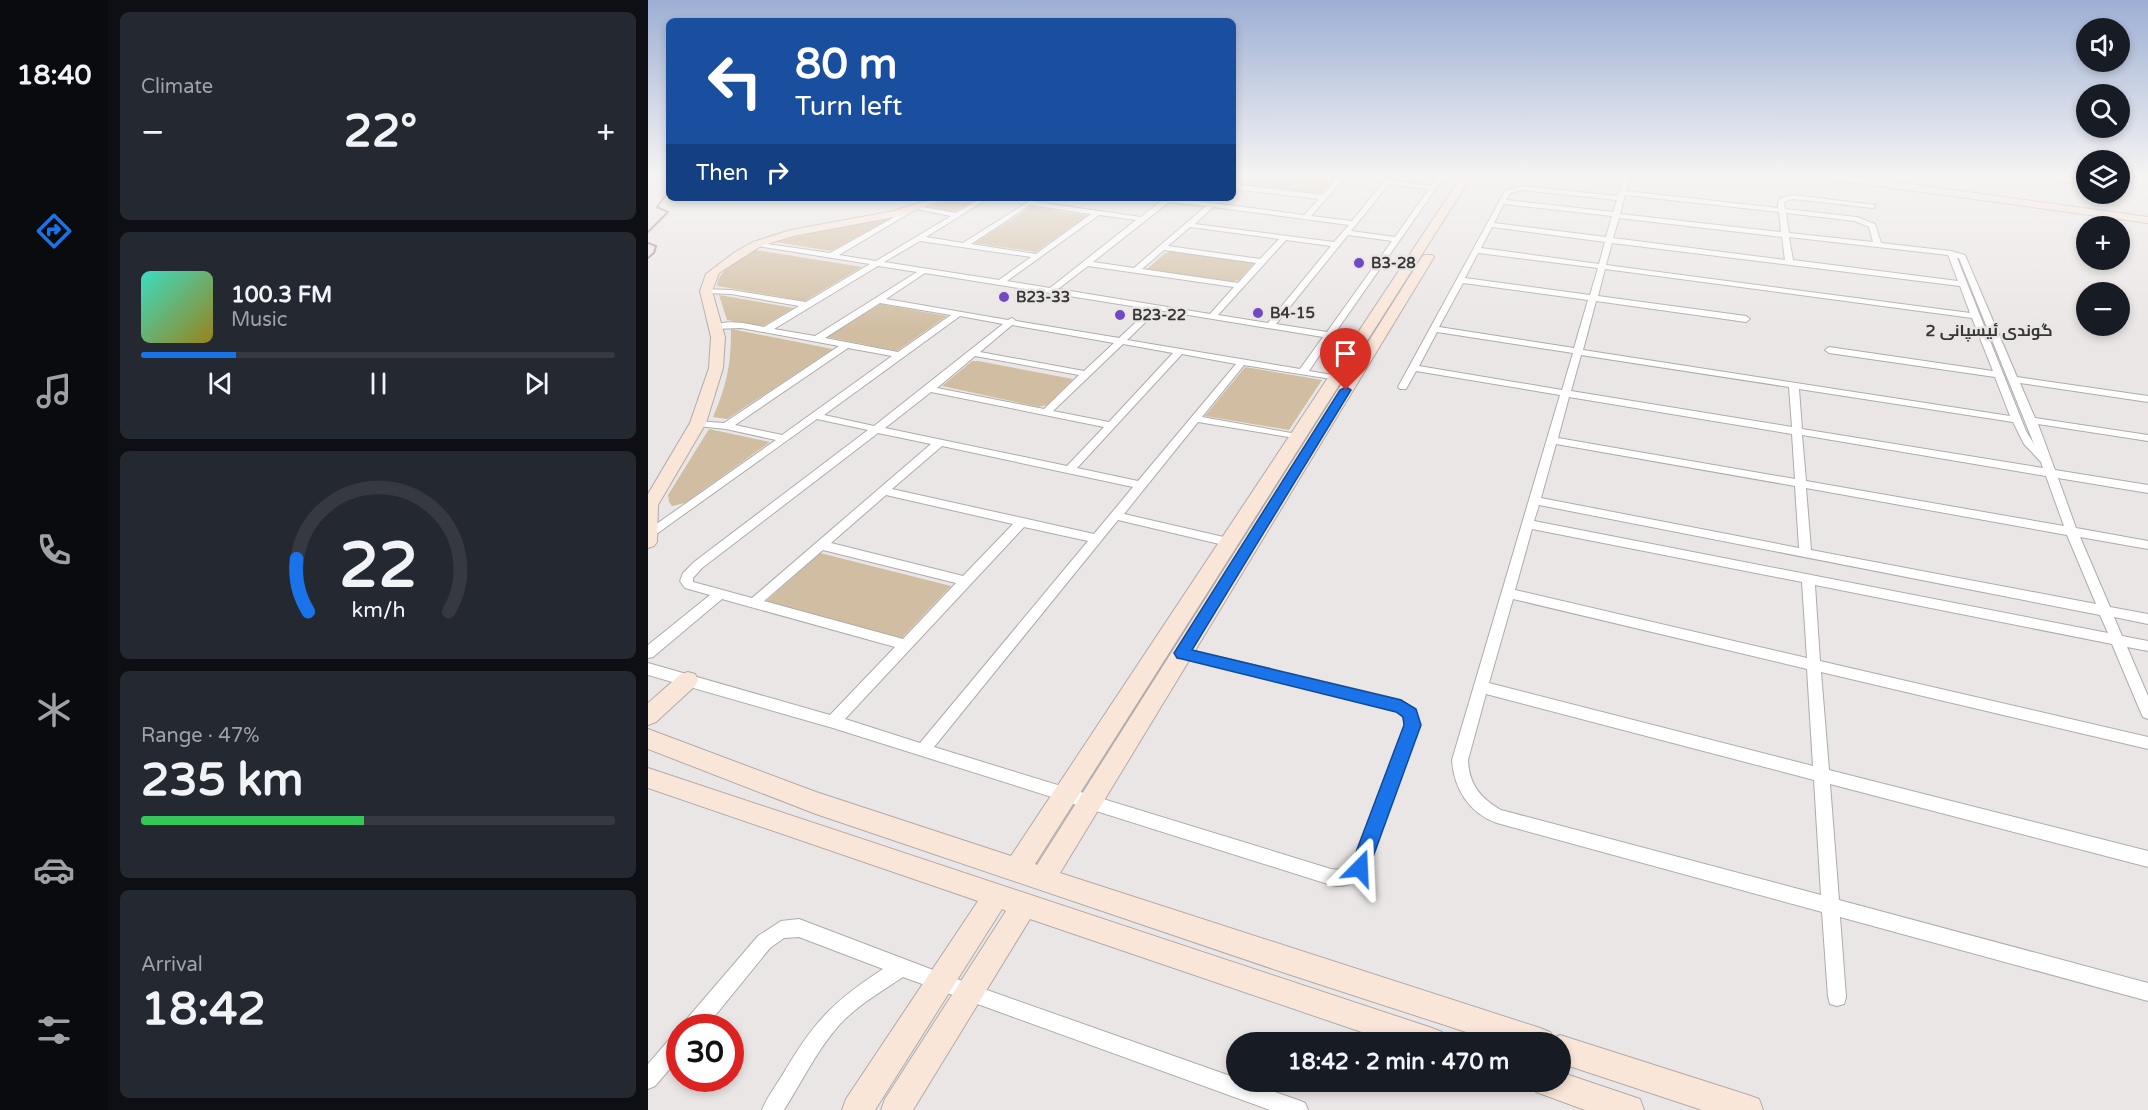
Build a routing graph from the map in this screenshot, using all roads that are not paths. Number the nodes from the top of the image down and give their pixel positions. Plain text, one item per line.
1 (1489, 225) edge
2 (820, 226) edge
3 (884, 226) edge
4 (938, 226) edge
5 (994, 226) edge
6 (1079, 226) edge
7 (1133, 226) edge
8 (1188, 226) edge
9 (1195, 226) edge
10 (1351, 226) edge
11 (1406, 226) edge
12 (1441, 226) edge
13 (1495, 226) edge
14 (1613, 226) edge
15 (1707, 226) edge
16 (1784, 226) edge
17 (1872, 226) edge
18 (1346, 233) junction
19 (1785, 235) junction
20 (918, 238) junction
21 (1284, 238) junction
22 (1397, 239) junction
23 (1610, 240) junction
24 (757, 244) junction
25 (964, 245) junction
26 (1337, 245) junction
27 (1878, 245) junction
28 (1163, 248) junction
29 (1476, 250) junction
30 (1951, 253) junction
31 (831, 256) junction
32 (1037, 256) junction
33 (1262, 262) junction
34 (1789, 262) junction
35 (875, 263) junction
36 (1086, 263) junction
37 (1602, 267) junction
38 (924, 271) junction
39 (1135, 271) junction
40 (1460, 280) junction
41 (1000, 283) junction
42 (1963, 284) junction
43 (1240, 286) junction
44 (706, 291) junction
45 (1051, 291) junction
46 (1594, 297) junction
47 (879, 300) junction
48 (807, 305) junction
49 (1155, 309) junction
50 (959, 313) junction
51 (1384, 315) junction
52 (1976, 316) junction
53 (1211, 317) junction
54 (1746, 319) dead end
55 (1012, 321) junction
56 (1270, 326) junction
57 (716, 327) junction
58 (1434, 329) junction
59 (765, 330) junction
60 (1330, 336) junction
61 (816, 339) junction
62 (1360, 340) junction
63 (1122, 341) junction
64 (847, 345) junction
65 (1829, 350) dead end
66 (1180, 351) junction
67 (1578, 351) junction
68 (973, 353) junction
69 (899, 355) junction
70 (1242, 362) junction
71 (1413, 368) junction
72 (1303, 372) junction
73 (1087, 374) junction
74 (1999, 375) junction
75 (1335, 378) junction
76 (2014, 379) junction
77 (1794, 384) junction
78 (1403, 387) dead end
79 (928, 389) junction
80 (1566, 393) junction
81 (2148, 399) edge
82 (1046, 412) junction
83 (815, 416) junction
84 (1195, 419) junction
85 (2017, 420) junction
86 (2031, 420) junction
87 (698, 423) junction
88 (1110, 425) junction
89 (726, 426) junction
90 (877, 429) junction
91 (1797, 431) junction
92 (1297, 437) junction
93 (783, 438) junction
94 (2148, 438) edge
95 (1552, 440) junction
96 (940, 442) junction
97 (2046, 461) junction
98 (1070, 470) junction
99 (2050, 474) junction
100 (1800, 484) junction
101 (1140, 485) junction
102 (2148, 489) edge
103 (884, 491) junction
104 (1258, 498) junction
105 (1535, 501) junction
106 (1276, 502) junction
107 (1116, 516) junction
108 (1021, 523) junction
109 (1528, 524) junction
110 (2072, 532) junction
111 (648, 536) edge
112 (1096, 539) junction
113 (648, 542) edge
114 (1228, 542) junction
115 (821, 545) junction
116 (2148, 546) edge
117 (1805, 553) junction
118 (1808, 579) junction
119 (965, 581) junction
120 (721, 593) junction
121 (1508, 593) junction
122 (755, 602) junction
123 (2105, 611) junction
124 (2148, 619) edge
125 (2116, 640) junction
126 (905, 645) junction
127 (2148, 646) edge
128 (648, 653) edge
129 (1182, 653) junction
130 (1814, 664) junction
131 (648, 669) edge
132 (688, 680) junction
133 (1481, 687) junction
134 (2148, 713) edge
135 (648, 716) edge
136 (832, 722) junction
137 (648, 739) edge
138 (2148, 743) edge
139 (923, 750) junction
140 (1822, 775) junction
141 (648, 778) edge
142 (1066, 794) junction
143 (1091, 802) junction
144 (816, 803) junction
145 (794, 828) junction
146 (2148, 860) edge
147 (1017, 870) junction
148 (1043, 878) junction
149 (996, 896) junction
150 (1024, 905) junction
151 (1831, 907) junction
152 (1288, 961) junction
153 (902, 967) junction
154 (941, 981) junction
155 (1277, 990) junction
156 (2148, 992) edge
157 (970, 993) junction
158 (1837, 997) dead end
159 (704, 1014) edge
160 (1402, 1032) edge
161 (1509, 1032) edge
162 (1571, 1053) edge
163 (666, 1059) edge
164 (648, 1080) edge
165 (1567, 1092) edge
166 (1592, 1104) edge
167 (1277, 1107) edge
168 (772, 1110) edge
169 (857, 1110) edge
170 (896, 1110) edge
171 (1298, 1110) edge
172 (1629, 1110) edge
173 (1748, 1110) edge

1 - 29 street
2 - 24 street
3 - 31 street
4 - 20 street
5 - 25 street
6 - 32 street
7 - 36 street
8 - 28 street
9 - 21 street
10 - 18 street
11 - 22 street
12 - 51 street
13 - 23 street
14 - 23 street
15 - 19 street
16 - 19 street
17 - 27 street
18 - 22 street
18 - 26 street
19 - 27 street
19 - 34 street
20 - 25 street
20 - 35 street
21 - 26 street
21 - 33 street
22 - 60 street
23 - 34 street
23 - 37 street
24 - 31 street
24 - 44 street
25 - 32 street
26 - 56 street
27 - 30 street
28 - 33 street
28 - 39 street
29 - 37 street
29 - 40 street
30 - 42 street
30 - 76 street
31 - 35 street
32 - 41 street
33 - 43 street
34 - 42 street
35 - 38 street
35 - 48 street
36 - 39 street
36 - 45 street
37 - 46 street
37 - 52 street
38 - 41 street
38 - 47 street
39 - 43 street
40 - 46 street
40 - 58 street
41 - 45 street
42 - 52 street
43 - 53 street
44 - 48 street
44 - 57 street
45 - 49 street
46 - 54 street
46 - 67 street
47 - 50 street
47 - 61 street
48 - 59 street
49 - 53 street
49 - 63 street
50 - 55 street
50 - 69 street
51 - 62 street
51 - 106 street
52 - 74 street
53 - 56 street
55 - 63 street
55 - 68 street
56 - 60 street
57 - 59 street
57 - 87 street
58 - 67 street
58 - 71 street
59 - 61 street
60 - 62 street
60 - 72 street
61 - 64 street
62 - 75 street
63 - 66 street
63 - 73 street
64 - 69 street
64 - 89 street
65 - 74 street
66 - 70 street
66 - 88 street
67 - 77 street
67 - 80 street
68 - 73 street
68 - 79 street
69 - 83 street
70 - 72 street
70 - 84 street
71 - 78 street
71 - 80 street
72 - 75 street
73 - 82 street
74 - 85 street
75 - 92 street
76 - 81 street
76 - 86 street
77 - 85 street
77 - 91 street
79 - 82 street
79 - 90 street
80 - 91 street
80 - 95 street
82 - 88 street
83 - 90 street
83 - 93 street
84 - 92 street
84 - 101 street
85 - 97 street
86 - 94 street
86 - 97 street
87 - 89 street
87 - 111 street
88 - 98 street
89 - 93 street
90 - 96 street
90 - 120 street
91 - 99 street
91 - 100 street
92 - 104 street
93 - 111 street
95 - 100 street
95 - 105 street
96 - 98 street
96 - 103 street
97 - 99 street
98 - 101 street
99 - 102 street
99 - 110 street
100 - 110 street
100 - 117 street
101 - 107 street
103 - 108 street
103 - 115 street
104 - 106 street
104 - 114 street
105 - 109 street
105 - 117 street
106 - 129 street
107 - 112 street
107 - 114 street
108 - 112 street
108 - 119 street
109 - 118 street
109 - 121 street
110 - 116 street
110 - 123 street
111 - 113 street
112 - 139 street
114 - 142 street
115 - 119 street
115 - 122 street
117 - 123 street
118 - 125 street
118 - 130 street
119 - 126 street
120 - 122 street
120 - 128 street
121 - 130 street
121 - 133 street
122 - 126 street
123 - 124 street
123 - 125 street
125 - 127 street
125 - 134 street
126 - 136 street
129 - 143 street
129 - 143 street
130 - 138 street
130 - 140 street
131 - 132 street
132 - 135 street
132 - 136 street
133 - 140 street
133 - 151 street
136 - 139 street
137 - 144 street
139 - 142 street
140 - 146 street
140 - 151 street
141 - 145 street
142 - 143 street
142 - 147 street
143 - 148 street
144 - 145 street
144 - 147 street
145 - 149 street
147 - 148 street
148 - 152 street
149 - 150 street
149 - 154 street
150 - 155 street
150 - 157 street
151 - 156 street
151 - 158 street
152 - 155 street
152 - 161 street
153 - 154 street
153 - 159 street
153 - 168 street
154 - 157 street
154 - 169 street
155 - 160 street
157 - 167 street
157 - 170 street
162 - 173 street
163 - 164 street
165 - 166 street
166 - 172 street
167 - 171 street

